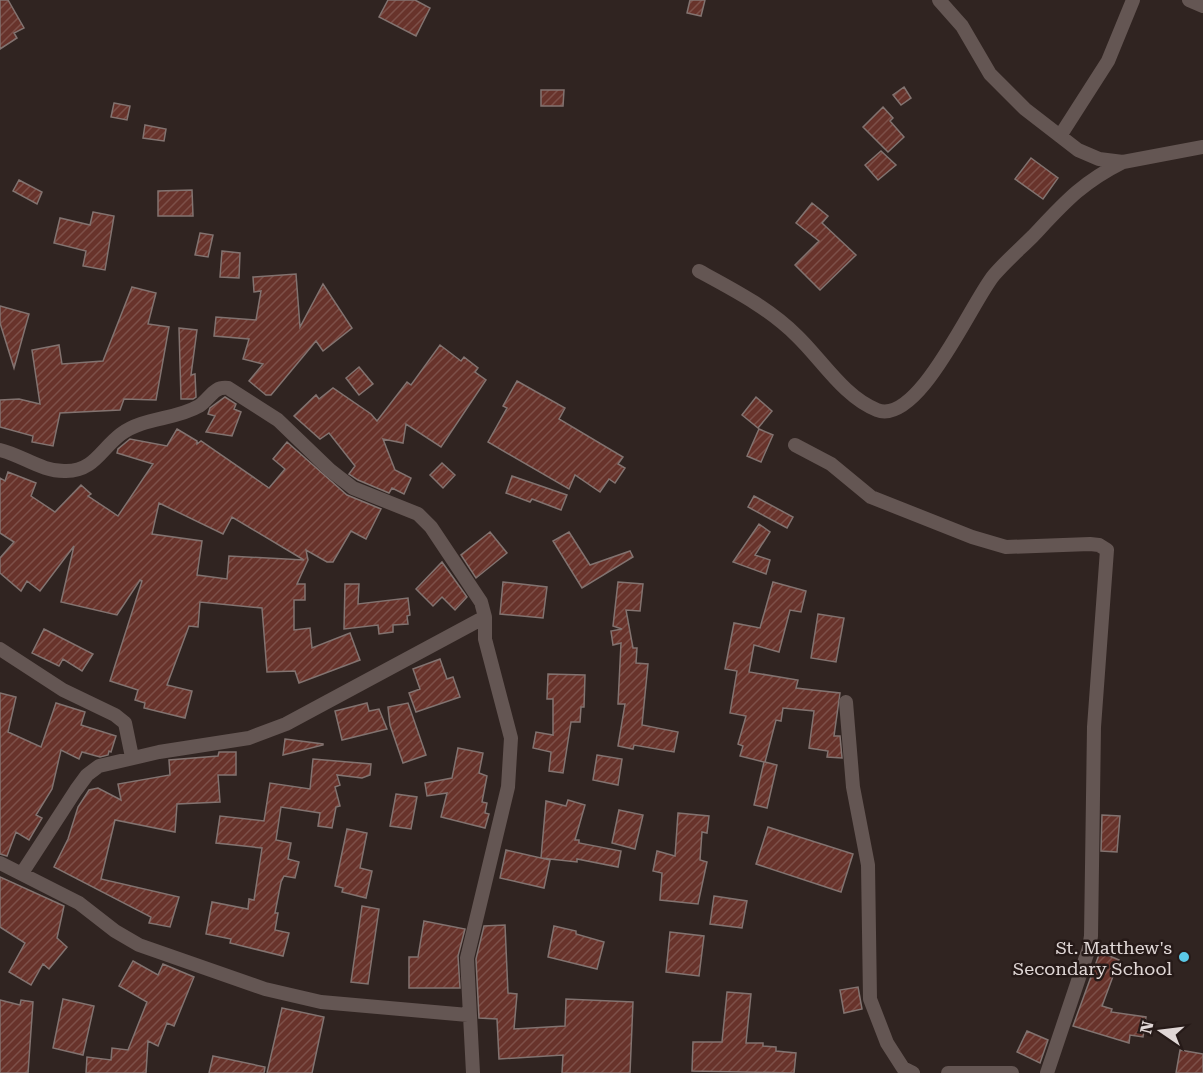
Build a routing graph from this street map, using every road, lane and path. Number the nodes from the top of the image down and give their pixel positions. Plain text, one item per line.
1 (939, 0) edge
2 (1134, 0) edge
3 (1189, 0) edge
4 (1203, 6) edge
5 (1060, 136) junction
6 (1203, 147) edge
7 (1123, 162) junction
8 (699, 271) dead end
9 (795, 445) dead end
10 (0, 450) edge
11 (485, 617) junction
12 (0, 649) edge
13 (846, 702) dead end
14 (132, 757) junction
15 (0, 863) edge
16 (22, 873) junction
17 (468, 1015) junction
18 (473, 1073) edge
19 (913, 1073) edge
20 (948, 1073) edge
21 (1012, 1073) edge
22 (1047, 1073) edge

1 - 5 street
2 - 5 street
3 - 4 street
5 - 7 street
6 - 7 street
7 - 8 street
9 - 22 street
10 - 11 street
11 - 14 street
11 - 17 street
12 - 14 street
13 - 19 street
14 - 16 street
15 - 16 street
16 - 17 street
17 - 18 street
20 - 21 street

